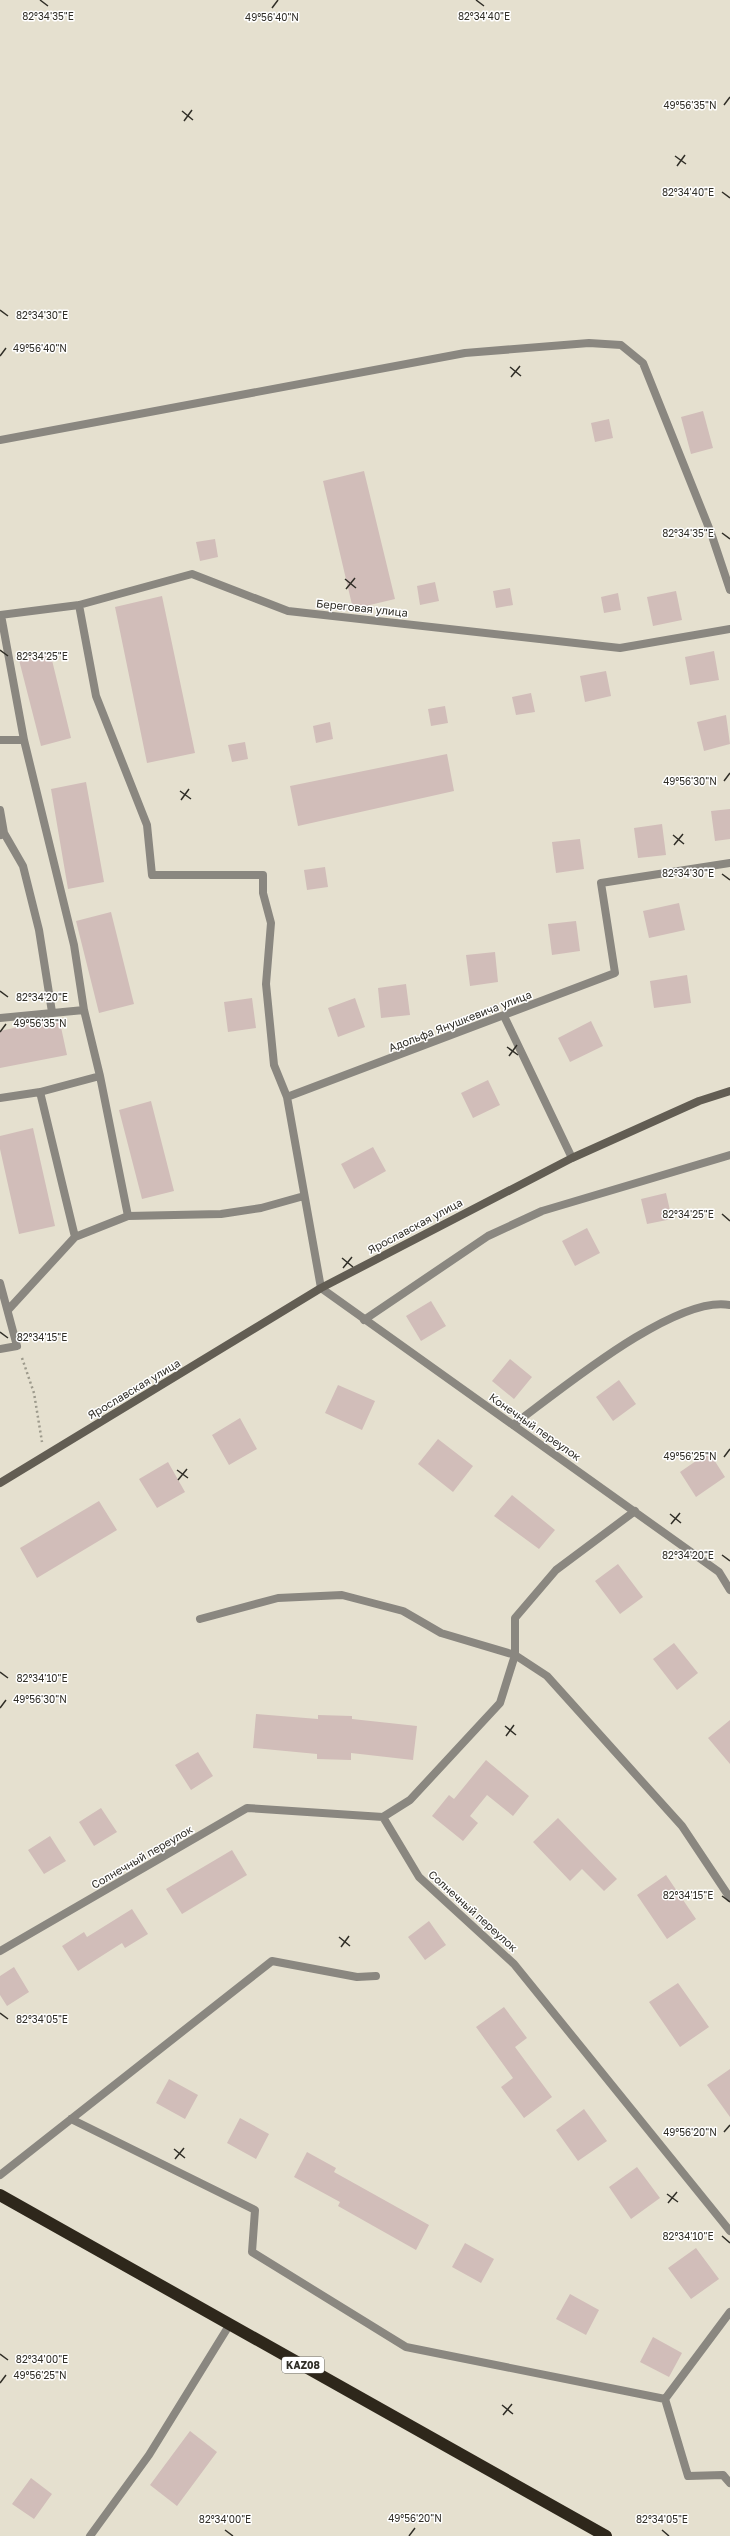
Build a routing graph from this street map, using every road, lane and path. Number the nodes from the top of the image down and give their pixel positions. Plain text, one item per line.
1 (0, 440) edge
2 (730, 590) edge
3 (79, 605) junction
4 (1, 615) edge
5 (730, 629) edge
6 (0, 740) edge
7 (24, 740) junction
8 (0, 810) edge
9 (2, 834) edge
10 (730, 863) edge
11 (84, 1010) junction
12 (52, 1012) junction
13 (504, 1016) junction
14 (0, 1018) edge
15 (100, 1076) junction
16 (730, 1091) edge
17 (40, 1092) junction
18 (287, 1097) junction
19 (0, 1098) edge
20 (730, 1155) edge
21 (572, 1158) junction
22 (304, 1196) junction
23 (128, 1216) junction
24 (76, 1237) junction
25 (0, 1283) edge
26 (321, 1288) junction
27 (730, 1305) edge
28 (8, 1310) junction
29 (364, 1320) junction
30 (18, 1346) junction
31 (0, 1350) edge
32 (512, 1425) junction
33 (44, 1456) junction
34 (0, 1483) edge
35 (635, 1511) junction
36 (730, 1590) edge
37 (200, 1619) dead end
38 (516, 1655) junction
39 (383, 1817) junction
40 (730, 1898) edge
41 (0, 1951) edge
42 (376, 1976) dead end
43 (71, 2119) junction
44 (0, 2175) edge
45 (0, 2196) edge
46 (730, 2231) edge
47 (730, 2312) edge
48 (230, 2324) junction
49 (665, 2399) junction
50 (730, 2483) edge
51 (90, 2536) edge
52 (606, 2536) edge

1 - 2 street
3 - 4 street, Береговая улица
3 - 5 street, Береговая улица
3 - 18 street
4 - 7 street
6 - 7 street
7 - 11 street
8 - 9 street
9 - 12 street
10 - 13 street, Адольфа Янушкевича улица
11 - 12 street
11 - 15 street
12 - 14 street
13 - 18 street, Адольфа Янушкевича улица
13 - 21 street
15 - 17 street
15 - 23 street
16 - 21 main road, Ярославская улица
17 - 19 street
17 - 24 street
18 - 22 street
20 - 29 street
21 - 26 main road, Ярославская улица
22 - 23 street
22 - 26 street
23 - 24 street
24 - 28 street
25 - 28 street
26 - 29 street, Конечный переулок
26 - 33 main road, Ярославская улица
27 - 32 street
28 - 30 street
29 - 32 street, Конечный переулок
30 - 31 street
30 - 33 path
32 - 35 street, Конечный переулок
33 - 34 main road, Ярославская улица
35 - 36 street, Конечный переулок
35 - 38 street
37 - 38 street
38 - 39 street
38 - 40 street
39 - 41 street, Солнечный переулок
39 - 46 street, Солнечный переулок
42 - 43 street
43 - 44 street
43 - 49 street
45 - 48 highway, KAZ08
47 - 49 street
48 - 51 street
48 - 52 highway, KAZ08
49 - 50 street

